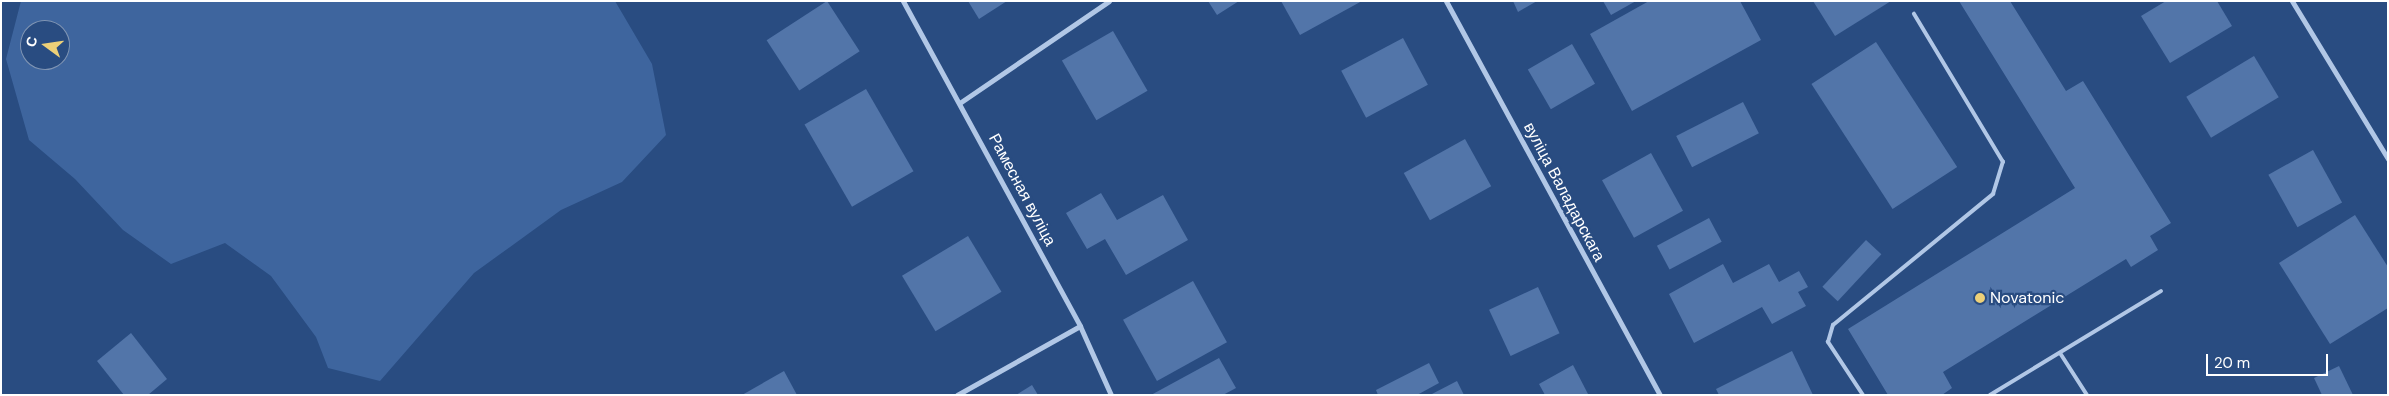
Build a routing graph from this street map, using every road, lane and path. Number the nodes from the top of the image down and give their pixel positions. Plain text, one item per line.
1 (903, 1) edge
2 (1110, 1) edge
3 (1446, 1) edge
4 (2292, 1) edge
5 (1914, 14) dead end
6 (961, 102) junction
7 (2388, 159) edge
8 (2161, 292) dead end
9 (1080, 326) junction
10 (2060, 353) junction
11 (957, 395) edge
12 (1111, 395) edge
13 (1660, 395) edge
14 (1862, 395) edge
15 (1990, 395) edge
16 (2087, 395) edge

1 - 6 street, Рамесная вуліца
2 - 6 street
3 - 13 street, вуліца Валадарскага
4 - 7 street
5 - 14 lane
6 - 9 street, Рамесная вуліца
8 - 10 lane
9 - 11 street
9 - 12 street, Рамесная вуліца
10 - 15 lane
10 - 16 lane

